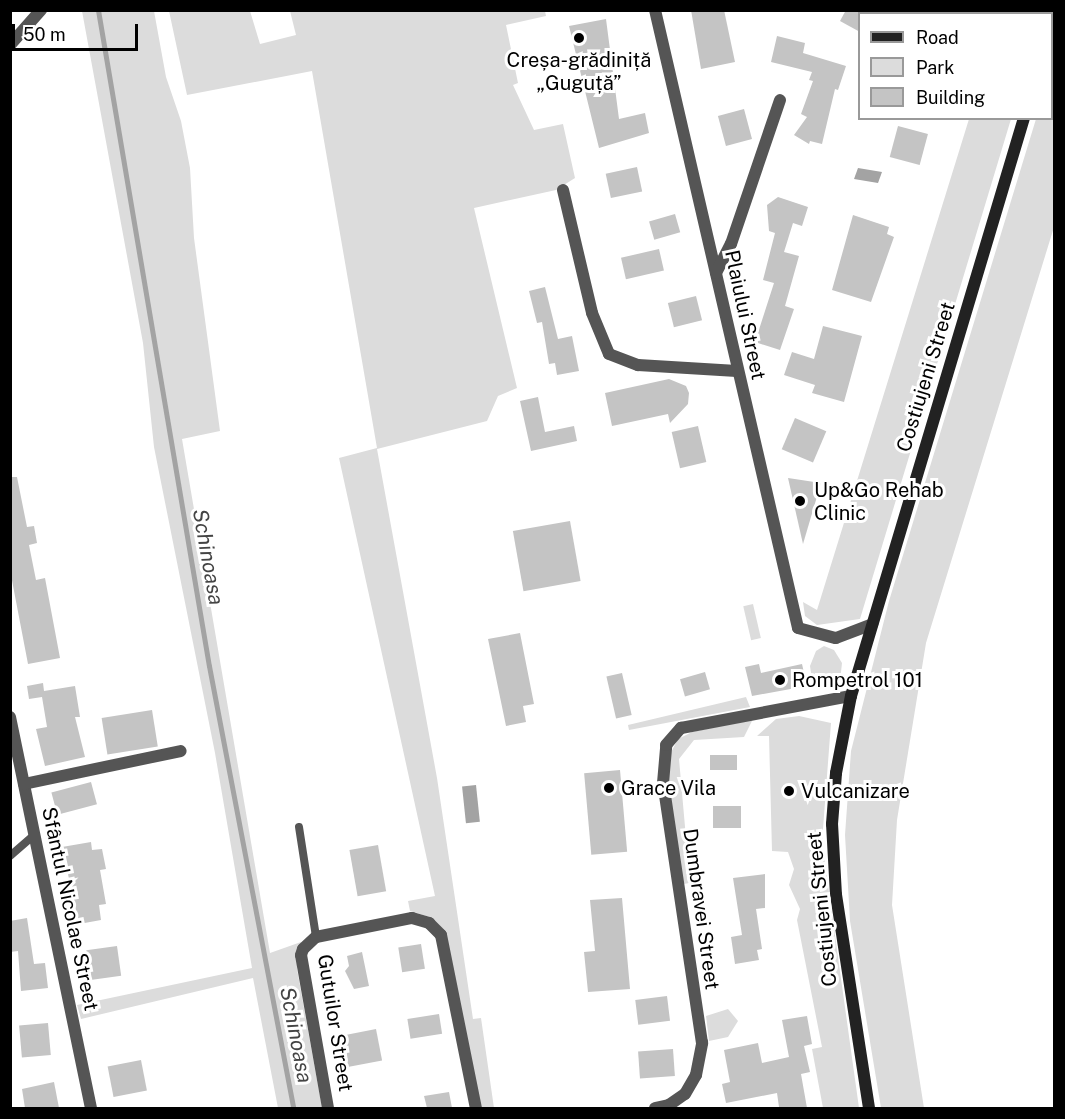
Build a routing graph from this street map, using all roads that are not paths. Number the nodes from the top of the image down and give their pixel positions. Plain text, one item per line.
1 (41, 10) edge
2 (655, 10) edge
3 (10, 45) edge
4 (780, 100) dead end
5 (1023, 120) edge
6 (563, 190) dead end
7 (716, 273) junction
8 (737, 371) junction
9 (872, 624) junction
10 (850, 696) junction
11 (10, 717) edge
12 (181, 751) dead end
13 (24, 784) junction
14 (298, 827) dead end
15 (34, 835) junction
16 (10, 855) edge
17 (316, 938) junction
18 (91, 1108) edge
19 (328, 1108) edge
20 (476, 1108) edge
21 (655, 1108) edge
22 (869, 1108) edge

1 - 3 street
2 - 7 street, Plaiului Street
4 - 7 street
5 - 9 street, Costiujeni Street
6 - 8 street
7 - 8 street, Plaiului Street
8 - 9 street, Plaiului Street
9 - 10 street, Costiujeni Street
10 - 21 street, Dumbravei Street
10 - 22 street, Costiujeni Street
11 - 13 street, Sfântul Nicolae Street
12 - 13 street
13 - 15 street, Sfântul Nicolae Street
14 - 17 lane
15 - 16 lane
15 - 18 street, Sfântul Nicolae Street
17 - 19 street, Gutuilor Street
17 - 20 street, Gutuilor Street

